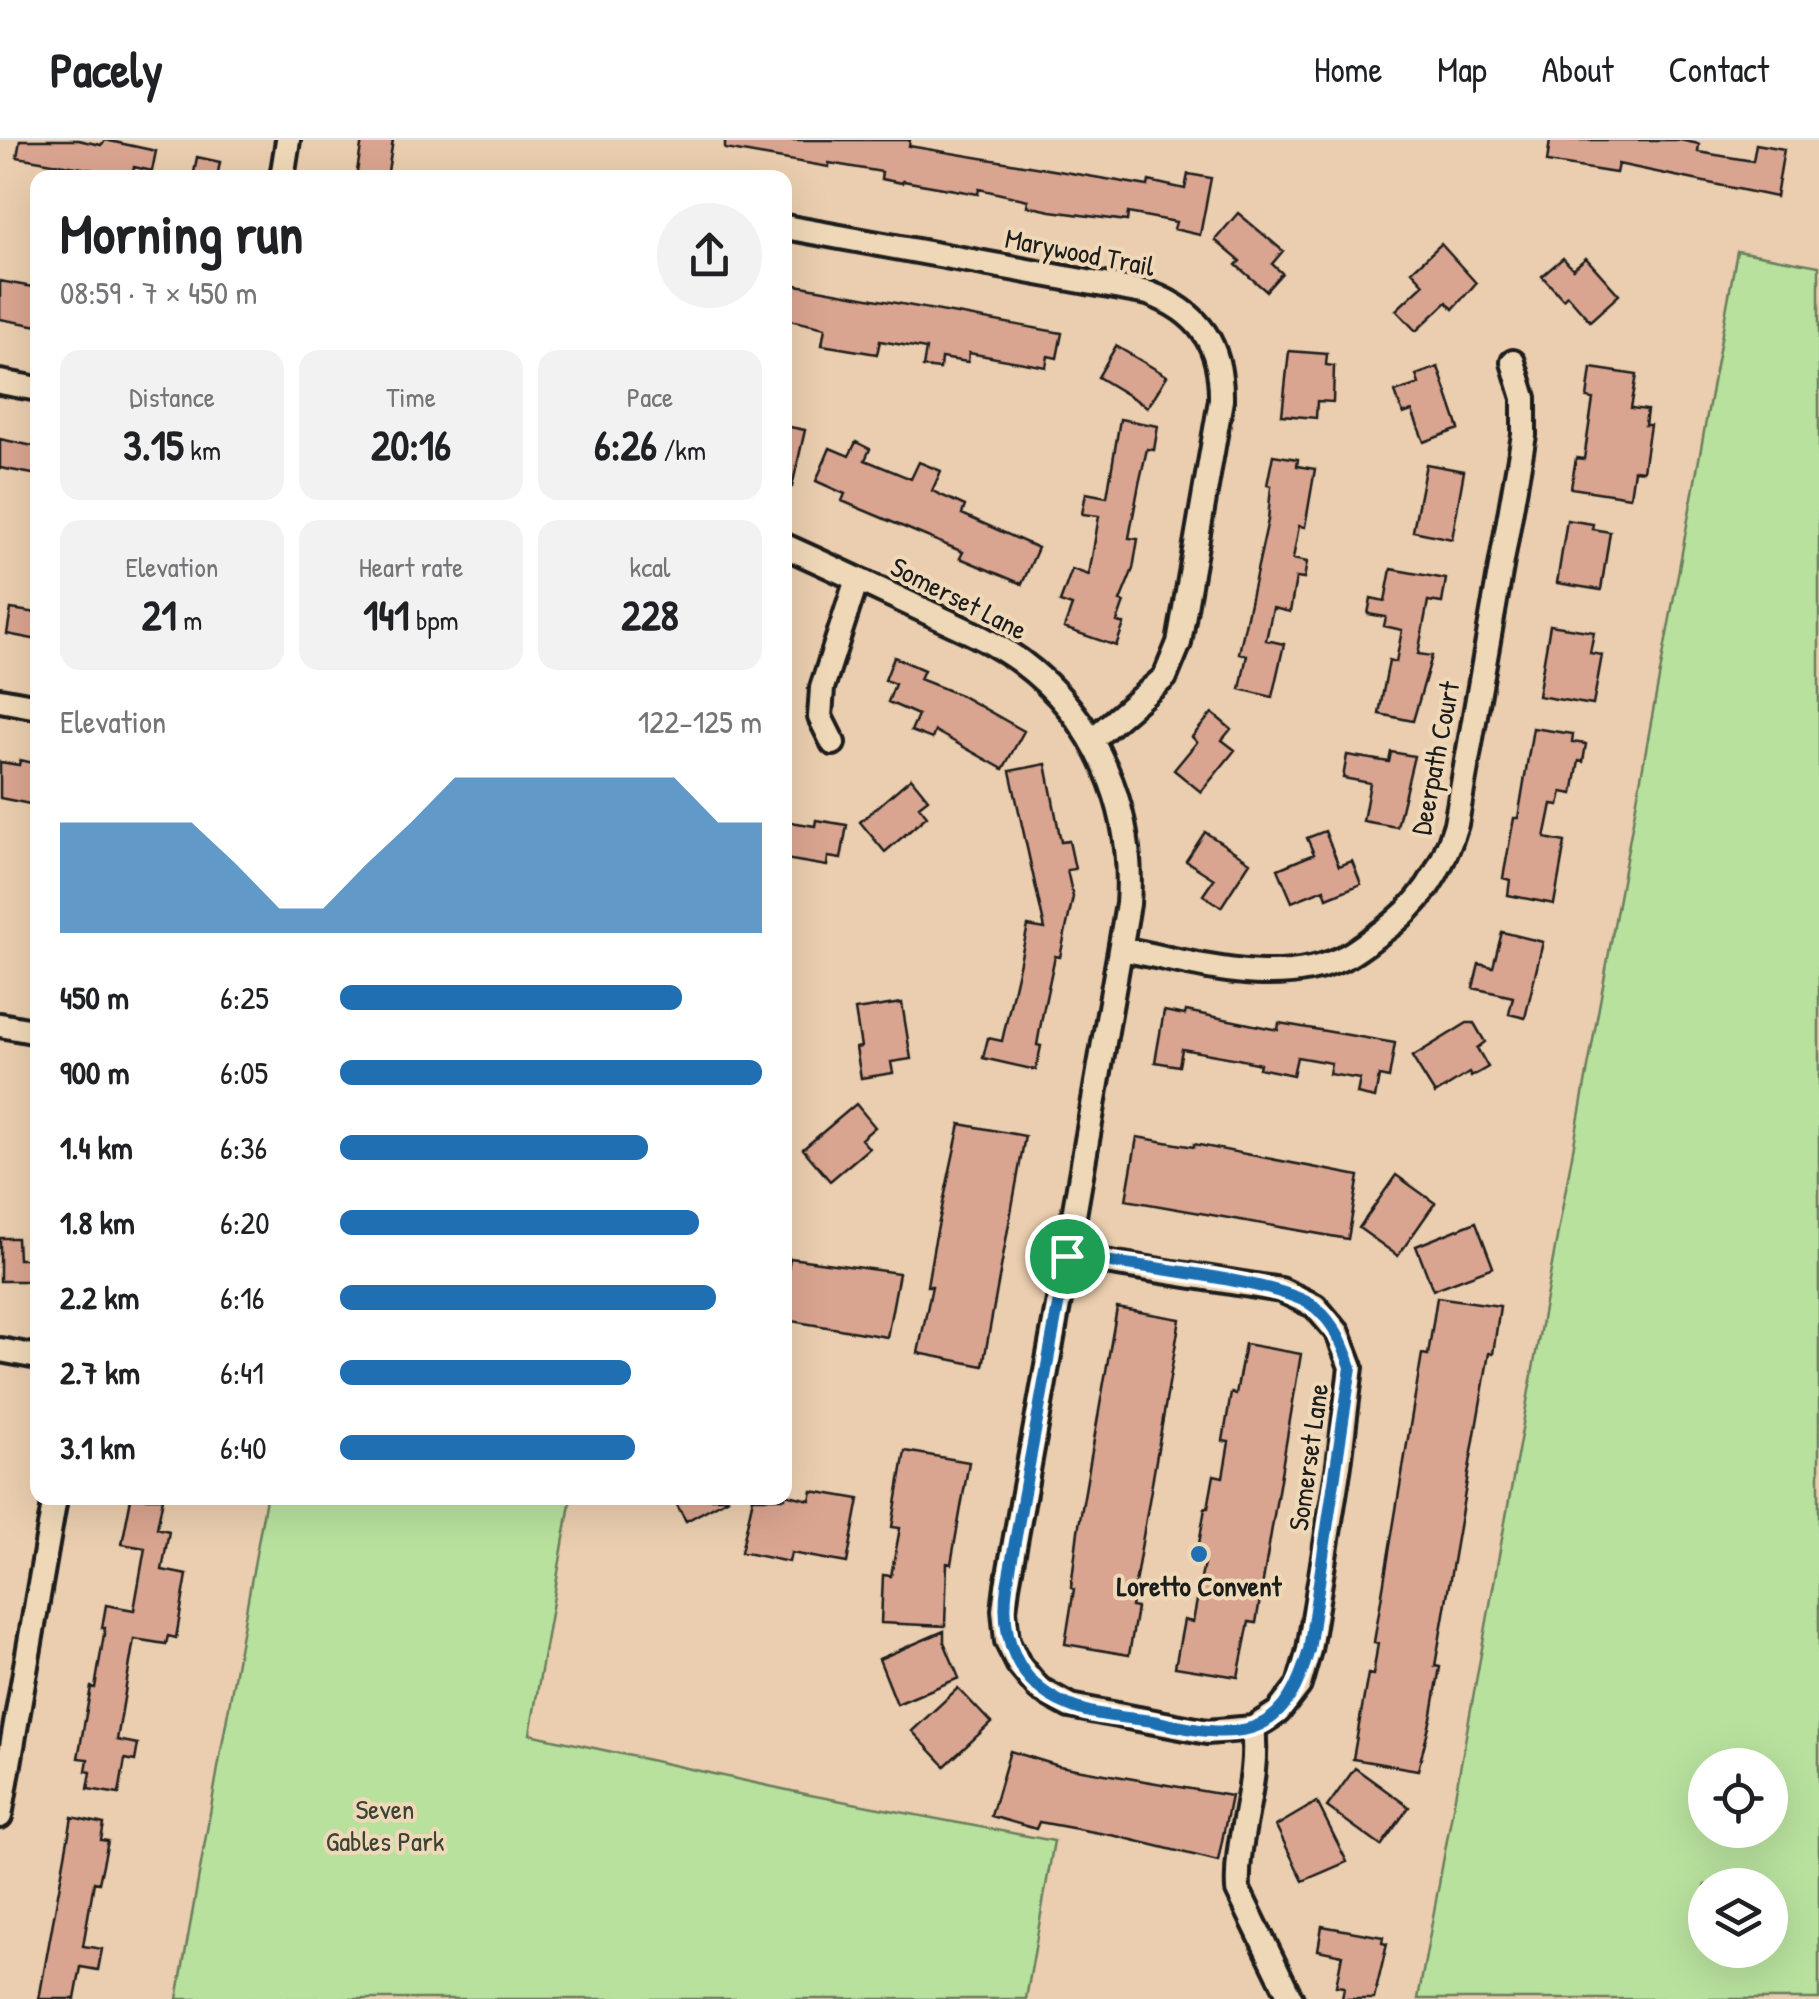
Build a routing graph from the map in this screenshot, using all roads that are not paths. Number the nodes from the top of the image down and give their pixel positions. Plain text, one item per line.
1 (288, 140) edge
2 (283, 170) edge
3 (792, 228) edge
4 (1513, 362) dead end
5 (0, 382) edge
6 (30, 388) edge
7 (792, 549) edge
8 (856, 579) junction
9 (0, 700) edge
10 (30, 706) edge
11 (1093, 739) junction
12 (834, 743) dead end
13 (1121, 949) junction
14 (0, 1025) edge
15 (30, 1031) edge
16 (1067, 1256) junction
17 (0, 1350) edge
18 (30, 1356) edge
19 (55, 1505) edge
20 (1253, 1728) junction
21 (0, 1816) edge
22 (1291, 1999) edge

1 - 2 street
3 - 11 street, Marywood Trail
4 - 13 street, Deerpath Court
5 - 6 street
7 - 8 street, Somerset Lane
8 - 11 street, Somerset Lane
8 - 12 street
9 - 10 street
11 - 13 street, Somerset Lane
13 - 16 street, Somerset Lane
14 - 15 street
16 - 20 street, Somerset Lane
16 - 20 street, Somerset Lane
17 - 18 street
19 - 21 street
20 - 22 street

